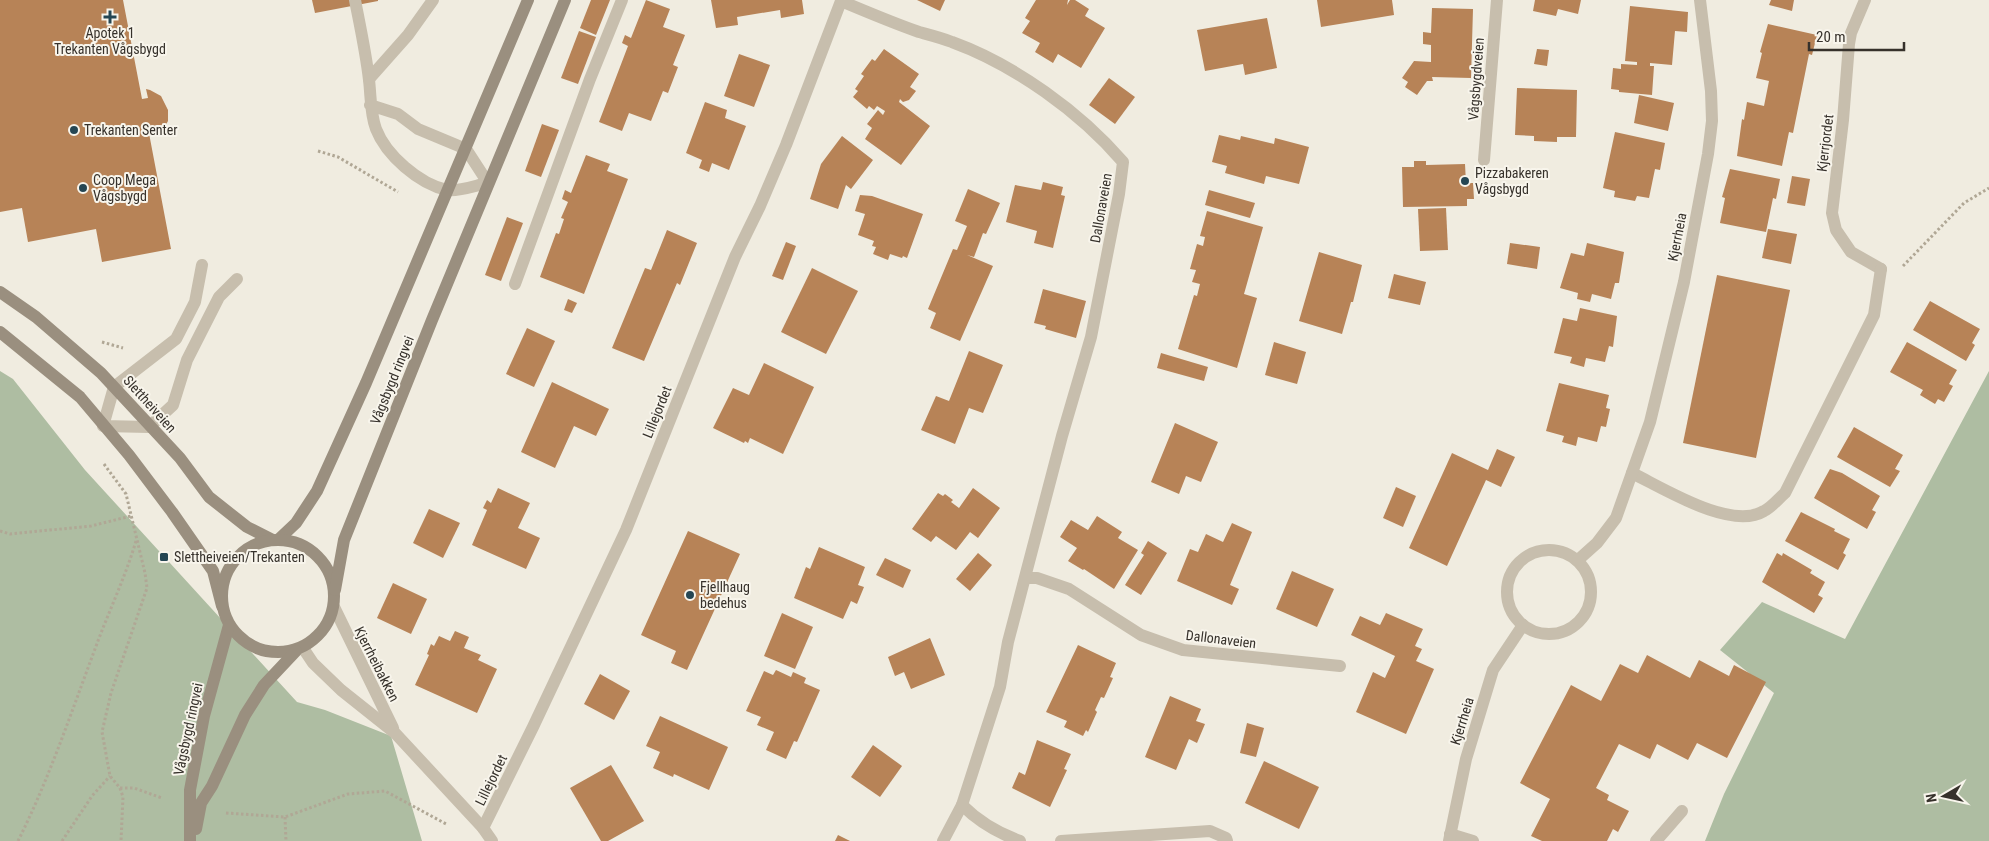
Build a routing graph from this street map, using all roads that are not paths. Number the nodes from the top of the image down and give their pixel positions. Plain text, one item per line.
1 (355, 0) edge
2 (433, 0) edge
3 (528, 0) edge
4 (565, 0) edge
5 (622, 0) edge
6 (841, 0) edge
7 (1497, 0) edge
8 (1700, 0) edge
9 (1865, 0) edge
10 (369, 79) junction
11 (370, 106) junction
12 (466, 149) junction
13 (1484, 160) dead end
14 (488, 183) junction
15 (448, 190) junction
16 (202, 265) dead end
17 (237, 279) dead end
18 (515, 284) dead end
19 (0, 292) edge
20 (0, 332) edge
21 (114, 387) junction
22 (103, 426) junction
23 (150, 427) junction
24 (1632, 473) junction
25 (276, 539) junction
26 (1578, 560) junction
27 (1026, 578) junction
28 (335, 590) junction
29 (222, 606) junction
30 (334, 608) junction
31 (229, 625) junction
32 (1522, 625) junction
33 (299, 649) junction
34 (1340, 666) dead end
35 (395, 733) junction
36 (962, 805) junction
37 (1682, 811) dead end
38 (483, 828) junction
39 (1449, 837) edge
40 (192, 841) edge
41 (492, 841) edge
42 (943, 841) edge
43 (1020, 841) edge
44 (1061, 841) edge
45 (1227, 841) edge
46 (1473, 841) edge
47 (1656, 841) edge

1 - 10 street
2 - 10 street
3 - 12 street, Vågsbygd ringvei
4 - 14 street, Vågsbygd ringvei
5 - 18 street
6 - 27 street, Dallonaveien
6 - 38 street, Lillejordet
7 - 13 street, Vågsbygdveien
8 - 24 street, Kjerrheia
9 - 24 street, Kjerrjordet
10 - 11 street
11 - 12 street
11 - 15 street
12 - 14 street
12 - 15 street, Vågsbygd ringvei
14 - 15 street
14 - 28 street, Vågsbygd ringvei
15 - 25 street, Vågsbygd ringvei
16 - 21 street
17 - 23 street
19 - 21 street, Slettheiveien
20 - 22 street
21 - 22 street
21 - 23 street, Slettheiveien
22 - 23 street
22 - 29 street
23 - 25 street, Slettheiveien
24 - 26 street, Kjerrheia
25 - 28 street
25 - 29 street
26 - 32 street
26 - 32 street
27 - 34 street, Dallonaveien
27 - 36 street, Dallonaveien
28 - 30 street
29 - 31 street
30 - 33 street
30 - 35 street, Kjerrheibakken
31 - 33 street
31 - 40 street, Vågsbygd ringvei
32 - 39 street, Kjerrheia
33 - 35 street, Kjerrheibakken
33 - 40 street, Vågsbygd ringvei
35 - 38 street, Kjerrheibakken
36 - 42 street, Dallonaveien
36 - 43 street
37 - 47 street
38 - 41 street, Kjerrheibakken
39 - 46 street, Kjerrheia
44 - 45 street

